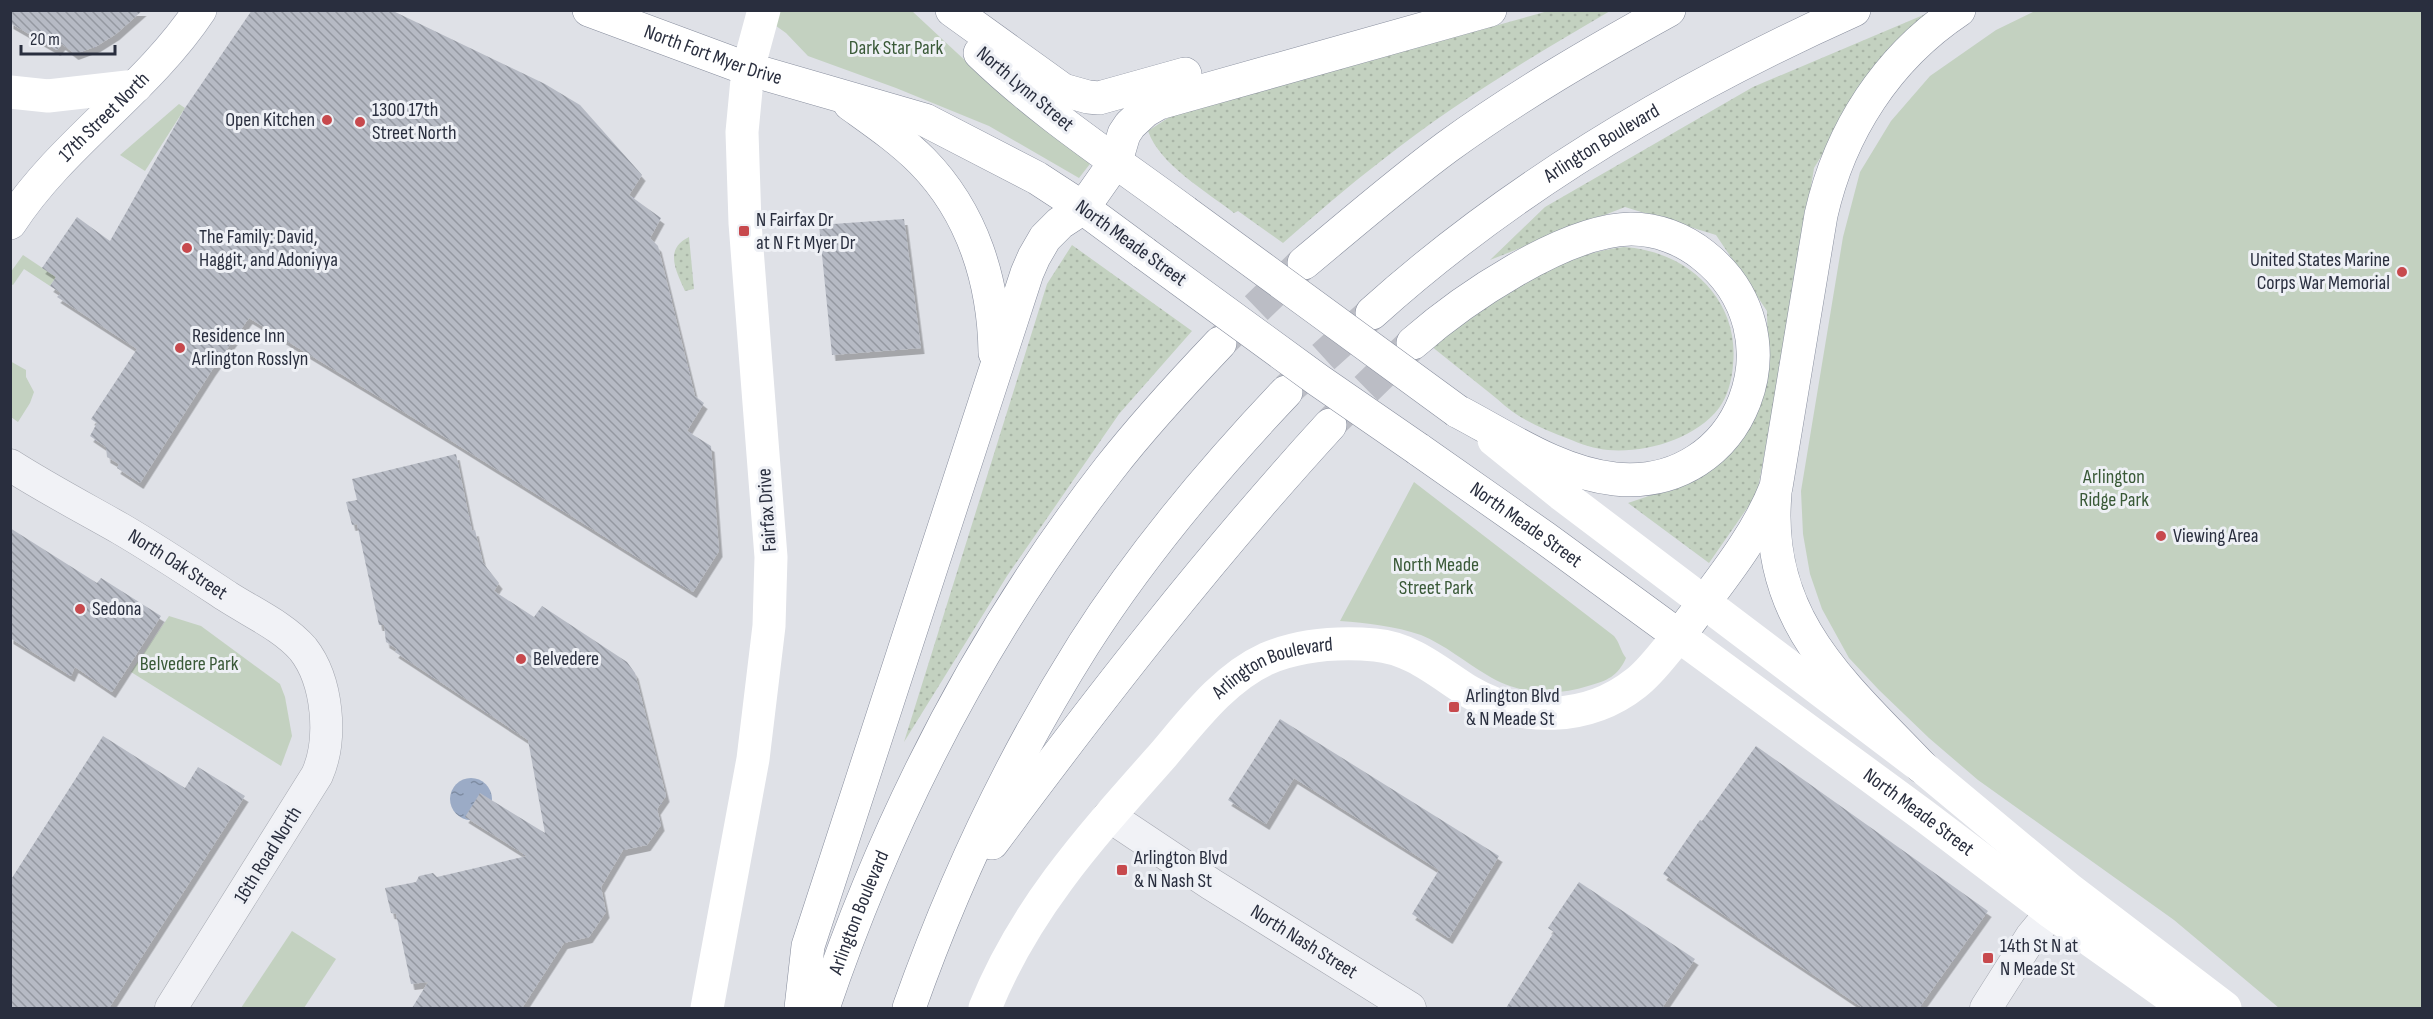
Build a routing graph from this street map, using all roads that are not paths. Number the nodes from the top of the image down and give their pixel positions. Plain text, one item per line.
1 (200, 10) edge
2 (589, 10) edge
3 (764, 10) edge
4 (940, 10) edge
5 (952, 10) edge
6 (1490, 10) edge
7 (1669, 10) edge
8 (1854, 10) edge
9 (1959, 10) edge
10 (1349, 49) junction
11 (748, 69) junction
12 (136, 86) junction
13 (10, 92) edge
14 (838, 95) junction
15 (1116, 161) junction
16 (1083, 208) junction
17 (10, 223) edge
18 (1304, 262) tunnel mouth
19 (1372, 313) tunnel mouth
20 (1220, 343) tunnel mouth
21 (1413, 343) tunnel mouth
22 (995, 376) junction
23 (1286, 392) tunnel mouth
24 (1457, 411) junction
25 (1330, 425) tunnel mouth
26 (10, 465) edge
27 (1776, 486) junction
28 (1704, 602) junction
29 (1679, 636) junction
30 (321, 690) joint
31 (1922, 767) junction
32 (1109, 816) junction
33 (951, 898) junction
34 (2060, 901) junction
35 (171, 1008) edge
36 (707, 1008) edge
37 (801, 1008) edge
38 (823, 1008) edge
39 (909, 1008) edge
40 (985, 1008) edge
41 (1410, 1008) edge
42 (1986, 1008) edge
43 (2186, 1008) edge
44 (2225, 1008) edge

1 - 12 main road, 17th Street North
2 - 11 main road, North Fort Myer Drive
3 - 11 main road, Fairfax Drive
4 - 15 main road, North Lynn Street
5 - 10 main road
6 - 10 main road
7 - 18 main road
8 - 19 main road, Arlington Boulevard
9 - 27 main road
10 - 15 main road
11 - 14 main road, North Fort Myer Drive
11 - 36 main road, Fairfax Drive
12 - 13 main road
12 - 17 main road, 17th Street North
14 - 16 main road, North Meade Street
14 - 22 main road
15 - 16 main road
15 - 24 main road, North Meade Street, bridge
16 - 22 main road
16 - 29 main road, North Meade Street, bridge
20 - 38 main road, Arlington Boulevard
21 - 24 main road
22 - 37 main road
23 - 33 main road
24 - 28 main road, North Meade Street
25 - 33 main road
26 - 30 street, North Oak Street
27 - 28 main road, Arlington Boulevard
27 - 31 main road
28 - 29 main road, Arlington Boulevard
28 - 31 main road, North Meade Street
29 - 32 main road, Arlington Boulevard
29 - 34 main road, North Meade Street
30 - 35 street, 16th Road North
31 - 34 main road, North Meade Street
32 - 40 main road, Arlington Boulevard
32 - 41 street, North Nash Street
33 - 39 main road
34 - 42 street
34 - 43 main road, North Meade Street
34 - 44 main road, North Meade Street

